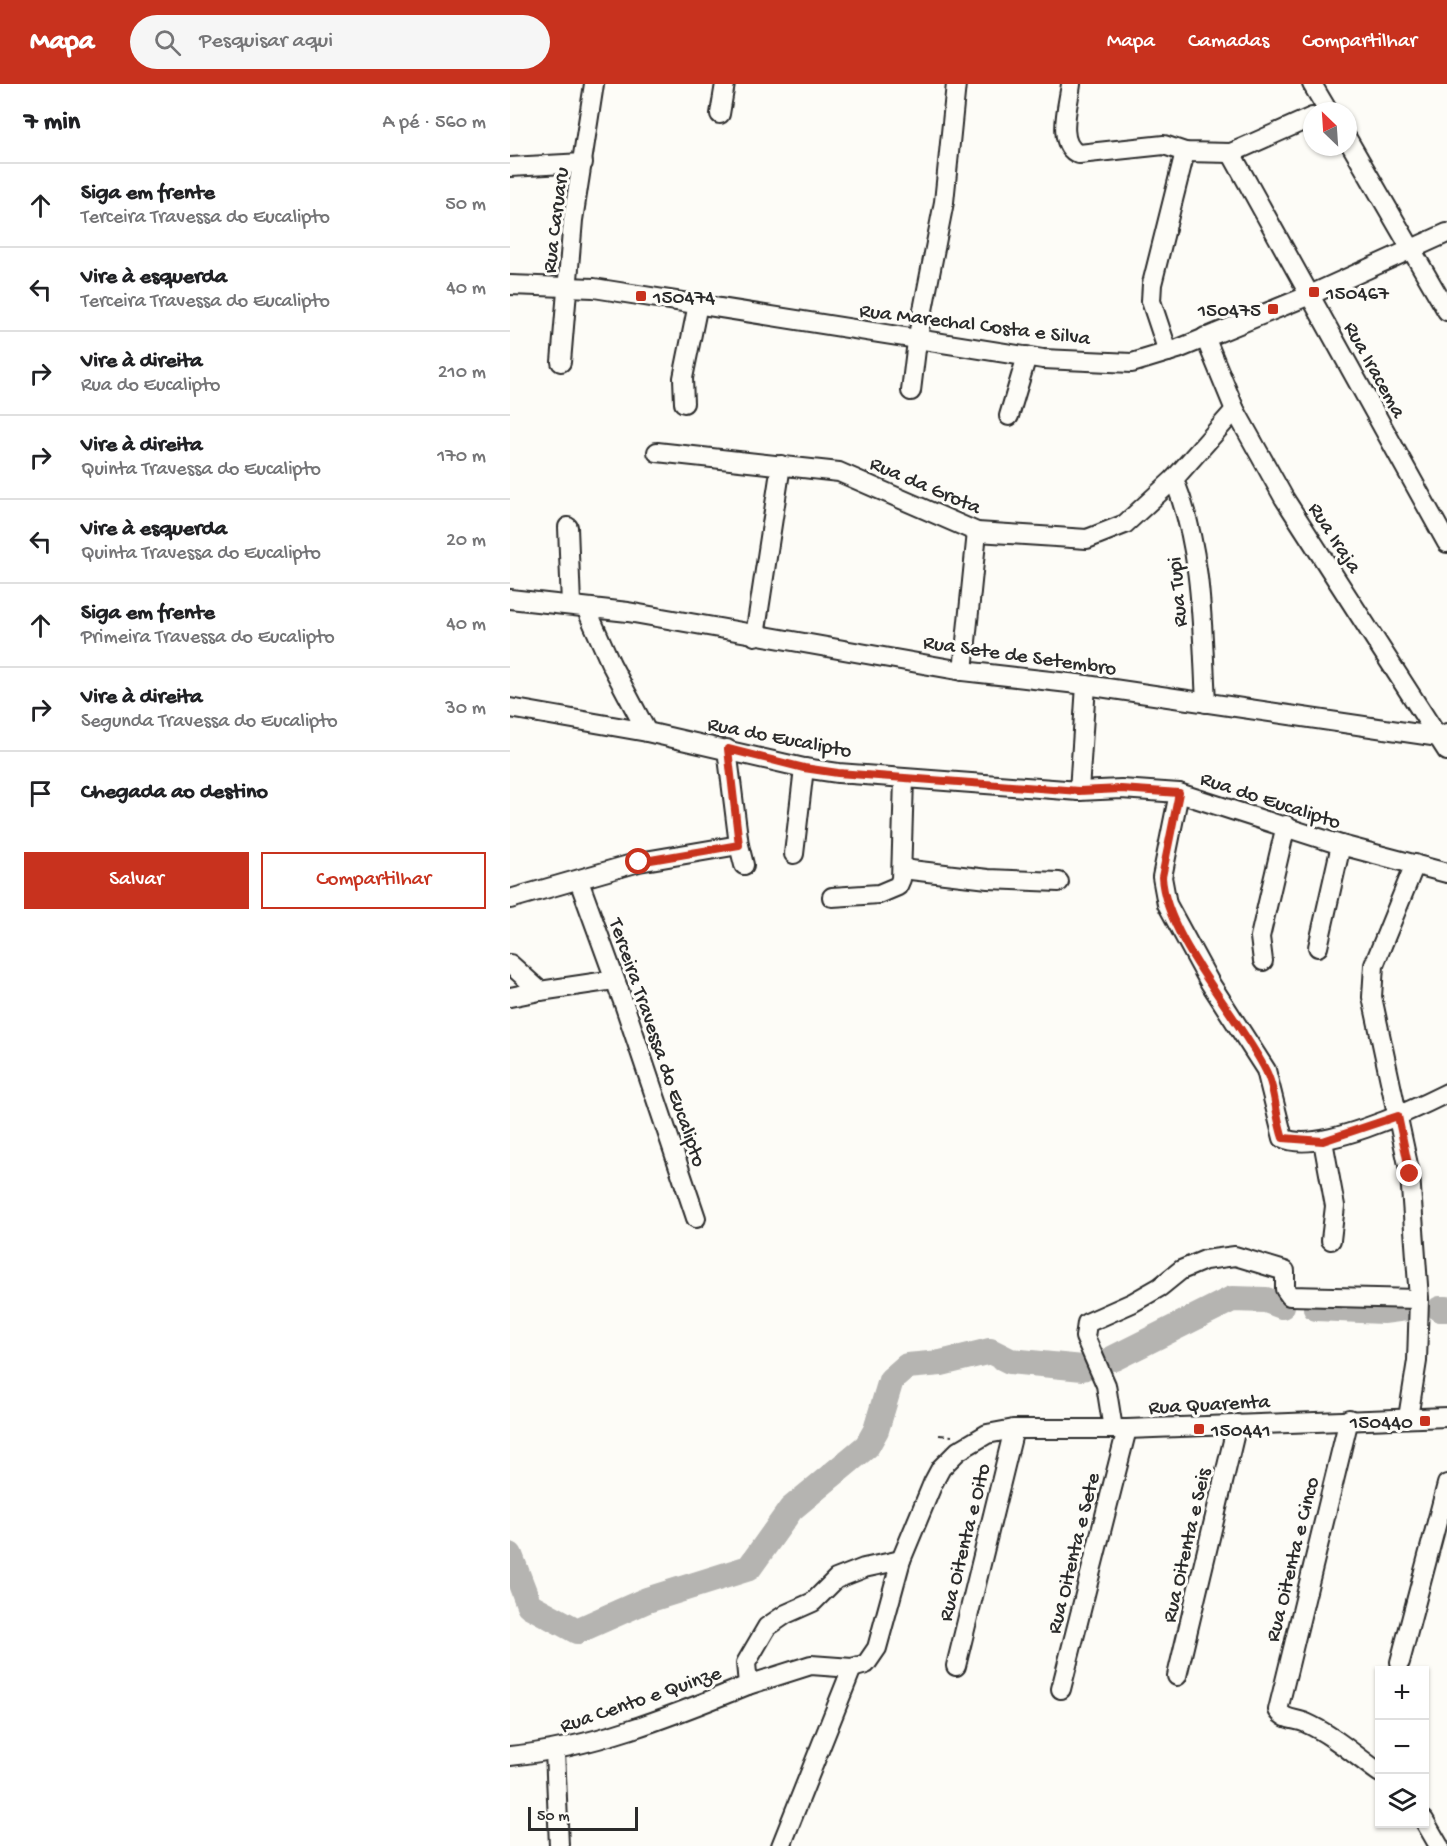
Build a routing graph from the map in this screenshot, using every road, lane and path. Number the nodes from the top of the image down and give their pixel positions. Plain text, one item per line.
1 (594, 84) edge
2 (725, 84) edge
3 (956, 84) edge
4 (1071, 84) edge
5 (1312, 84) edge
6 (1322, 102) edge
7 (720, 114) dead end
8 (1303, 121) edge
9 (1185, 152) junction
10 (1231, 153) junction
11 (1357, 156) edge
12 (583, 162) junction
13 (510, 167) edge
14 (1447, 233) edge
15 (1412, 251) junction
16 (510, 285) edge
17 (568, 286) junction
18 (1310, 295) junction
19 (698, 304) junction
20 (1447, 311) edge
21 (1205, 337) junction
22 (917, 340) junction
23 (1168, 352) junction
24 (1027, 356) junction
25 (561, 362) dead end
26 (911, 392) dead end
27 (684, 403) dead end
28 (1235, 410) junction
29 (1009, 416) dead end
30 (657, 452) dead end
31 (781, 465) junction
32 (1174, 479) junction
33 (568, 527) dead end
34 (977, 532) junction
35 (1447, 543) edge
36 (510, 599) edge
37 (579, 606) junction
38 (755, 636) junction
39 (963, 671) junction
40 (1086, 685) junction
41 (1206, 703) junction
42 (510, 708) edge
43 (647, 732) junction
44 (1444, 740) edge
45 (728, 749) junction
46 (804, 768) junction
47 (904, 779) junction
48 (1079, 791) junction
49 (1179, 793) junction
50 (1286, 825) junction
51 (739, 845) junction
52 (1341, 845) junction
53 (794, 854) dead end
54 (1415, 864) junction
55 (744, 865) dead end
56 (902, 868) junction
57 (1447, 873) edge
58 (579, 881) junction
59 (1059, 882) dead end
60 (832, 897) dead end
61 (510, 899) edge
62 (1318, 947) dead end
63 (1263, 961) dead end
64 (510, 964) edge
65 (614, 980) junction
66 (540, 991) junction
67 (510, 997) edge
68 (1447, 1093) edge
69 (1398, 1116) junction
70 (1323, 1141) junction
71 (696, 1218) dead end
72 (1331, 1240) dead end
73 (1419, 1299) junction
74 (1447, 1417) edge
75 (1408, 1418) junction
76 (1348, 1419) junction
77 (1237, 1424) junction
78 (1014, 1429) junction
79 (1120, 1429) junction
80 (1447, 1484) edge
81 (901, 1560) junction
82 (1400, 1662) dead end
83 (956, 1666) dead end
84 (852, 1668) junction
85 (1177, 1676) dead end
86 (748, 1685) junction
87 (1061, 1689) dead end
88 (555, 1751) junction
89 (510, 1756) edge
90 (1375, 1769) edge
91 (1429, 1827) edge
92 (559, 1846) edge
93 (781, 1846) edge
94 (1439, 1846) edge

1 - 12 street, Rua Caruaru
2 - 7 street
3 - 22 street
4 - 9 street
5 - 6 street
8 - 10 street
9 - 10 street
9 - 23 street
10 - 18 street, Rua Iracema
11 - 15 street
12 - 13 street
12 - 17 street, Rua Caruaru
14 - 15 street, Rua Marechal Costa e Silva
15 - 18 street, Rua Marechal Costa e Silva
15 - 20 street
16 - 17 street, Rua Marechal Costa e Silva
17 - 19 street, Rua Marechal Costa e Silva
17 - 25 street, Rua Caruaru
18 - 21 street, Rua Marechal Costa e Silva
18 - 35 street, Rua Iracema
19 - 22 street, Rua Marechal Costa e Silva
19 - 27 street
21 - 23 street, Rua Marechal Costa e Silva
21 - 28 street, Rua Iraja
22 - 24 street, Rua Marechal Costa e Silva
22 - 26 street
23 - 24 street, Rua Marechal Costa e Silva
24 - 29 street
28 - 32 street, Rua da Grota
28 - 44 street, Rua Iraja
30 - 31 street, Rua da Grota
31 - 34 street, Rua da Grota
31 - 38 street
32 - 34 street, Rua da Grota
32 - 41 street, Rua Tupi
33 - 37 street
34 - 39 street
36 - 37 street, Rua Sete de Setembro
37 - 38 street, Rua Sete de Setembro
37 - 43 street
38 - 39 street, Rua Sete de Setembro
39 - 40 street, Rua Sete de Setembro
40 - 41 street, Rua Sete de Setembro
40 - 48 street
41 - 44 street, Rua Sete de Setembro
42 - 43 street, Rua do Eucalipto
43 - 45 street, Rua do Eucalipto
45 - 46 street, Rua do Eucalipto
45 - 51 street
46 - 47 street, Rua do Eucalipto
46 - 53 street
47 - 48 street, Rua do Eucalipto
47 - 56 street
48 - 49 street, Rua do Eucalipto
49 - 50 street, Rua do Eucalipto
49 - 70 street
50 - 52 street, Rua do Eucalipto
50 - 63 street
51 - 55 street
51 - 58 street
52 - 54 street, Rua do Eucalipto
52 - 62 street
54 - 57 street, Rua do Eucalipto
54 - 69 street
56 - 59 street
56 - 60 street
58 - 61 street
58 - 65 street, Terceira Travessa do Eucalipto
64 - 66 street
65 - 66 street
65 - 71 street, Terceira Travessa do Eucalipto
66 - 67 street
68 - 69 street
69 - 70 street
69 - 73 street
70 - 72 street
73 - 75 street
73 - 79 street
74 - 75 street, Rua Quarenta
75 - 76 street, Rua Quarenta
76 - 77 street, Rua Quarenta
76 - 90 street, Rua Oitenta e Cinco
77 - 79 street, Rua Quarenta
77 - 85 street, Rua Oitenta e Seis
78 - 79 street, Rua Quarenta
78 - 81 street, Rua Quarenta
78 - 83 street, Rua Oitenta e Oito
79 - 87 street, Rua Oitenta e Sete
80 - 82 street
81 - 84 street
81 - 86 street, Rua Cento e Quinze
84 - 86 street
84 - 93 street
86 - 88 street, Rua Cento e Quinze
88 - 89 street, Rua Cento e Quinze
88 - 92 street
91 - 94 street

